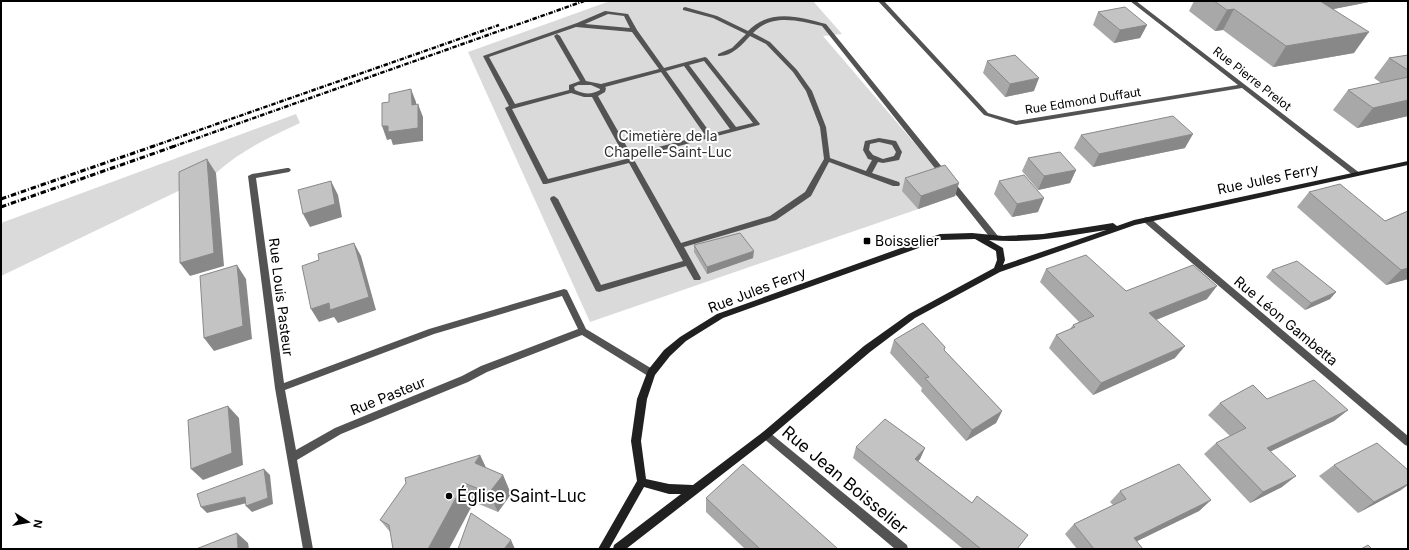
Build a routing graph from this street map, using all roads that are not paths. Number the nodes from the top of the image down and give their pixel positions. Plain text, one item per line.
1 (881, 1) edge
2 (1133, 1) edge
3 (685, 9) dead end
4 (576, 25) junction
5 (634, 30) junction
6 (749, 33) junction
7 (557, 36) dead end
8 (720, 55) dead end
9 (686, 64) junction
10 (663, 70) junction
11 (584, 82) junction
12 (600, 86) junction
13 (1242, 86) junction
14 (572, 91) junction
15 (594, 95) junction
16 (513, 107) junction
17 (734, 130) junction
18 (709, 136) junction
19 (629, 158) junction
20 (827, 160) junction
21 (875, 160) junction
22 (1408, 163) edge
23 (287, 170) dead end
24 (868, 174) junction
25 (1357, 174) junction
26 (896, 184) dead end
27 (554, 199) dead end
28 (1147, 220) junction
29 (1134, 223) junction
30 (972, 236) junction
31 (995, 238) junction
32 (679, 246) junction
33 (688, 262) junction
34 (997, 270) junction
35 (697, 278) dead end
36 (583, 331) junction
37 (651, 373) junction
38 (280, 388) junction
39 (766, 435) junction
40 (1408, 442) edge
41 (293, 456) junction
42 (642, 482) junction
43 (695, 490) junction
44 (308, 549) edge
45 (603, 549) edge
46 (618, 549) edge
47 (904, 549) edge

1 - 13 street, Rue Edmond Duffaut
2 - 13 street, Rue Pierre Prelot
3 - 6 street
4 - 5 street
4 - 5 street
4 - 16 street
5 - 10 street
6 - 8 street
6 - 20 street
6 - 31 street
7 - 11 street
9 - 10 street
9 - 17 street
9 - 17 street
10 - 12 street
10 - 18 street
11 - 12 street
11 - 14 street
12 - 15 street
13 - 25 street, Rue Pierre Prelot
14 - 15 street
14 - 16 street
15 - 19 street
16 - 19 street
17 - 18 street
18 - 19 street
19 - 32 street
20 - 24 street
20 - 32 street
21 - 21 street
21 - 24 street
22 - 25 street, Rue Jules Ferry
23 - 38 street, Rue Louis Pasteur
24 - 26 street
25 - 28 street, Rue Jules Ferry
27 - 33 street
28 - 29 street, Rue Jules Ferry
28 - 40 street, Rue Léon Gambetta
29 - 31 street, Rue Jules Ferry
29 - 34 street, Rue Jules Ferry
30 - 31 street, Rue Jules Ferry
30 - 34 street, Rue Jules Ferry
30 - 37 street, Rue Jules Ferry
32 - 33 street
33 - 35 street
34 - 39 street, Rue Jules Ferry
36 - 37 street
36 - 38 street
36 - 41 street, Rue Pasteur
37 - 42 street, Rue Jules Ferry
38 - 41 street, Rue Louis Pasteur
39 - 43 street, Rue Jules Ferry
39 - 47 street, Rue Jean Boisselier
41 - 44 street
42 - 43 street
42 - 45 street
43 - 46 street, Rue Jules Ferry

